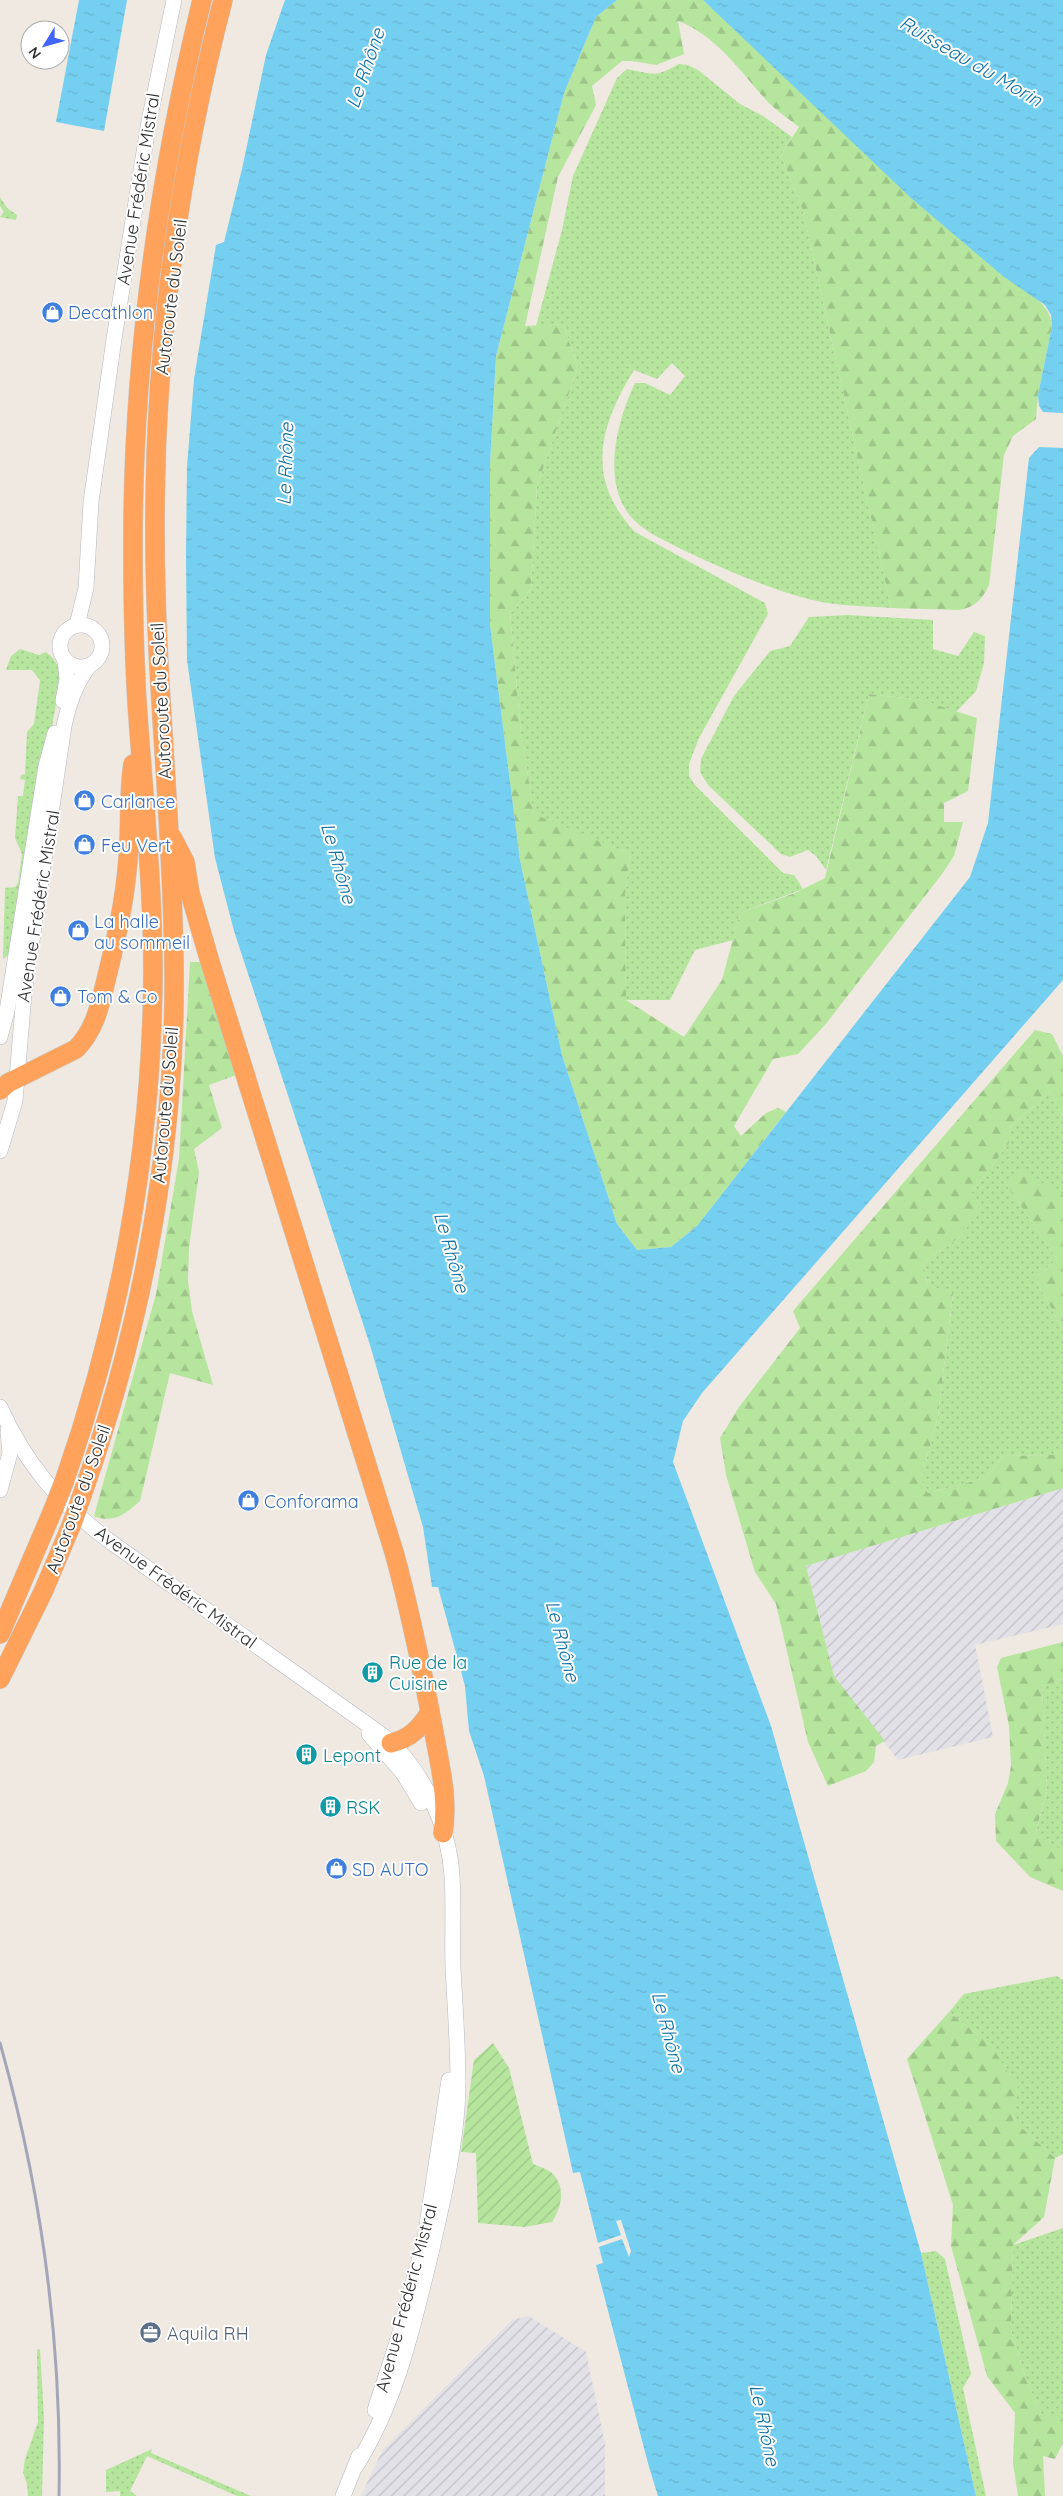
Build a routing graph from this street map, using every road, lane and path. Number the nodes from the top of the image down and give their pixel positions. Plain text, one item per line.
1 (174, 0) edge
2 (202, 0) edge
3 (223, 0) edge
4 (86, 588) junction
5 (77, 625) junction
6 (94, 628) junction
7 (65, 660) junction
8 (89, 666) junction
9 (139, 726) junction
10 (169, 832) junction
11 (0, 1037) edge
12 (18, 1071) junction
13 (5, 1097) edge
14 (0, 1151) edge
15 (3, 1413) edge
16 (0, 1490) edge
17 (0, 1634) edge
18 (0, 1679) edge
19 (430, 1712) junction
20 (359, 1720) junction
21 (391, 1743) junction
22 (443, 1833) junction
23 (452, 1899) junction
24 (343, 2496) edge

1 - 4 main road, Avenue Frédéric Mistral
2 - 9 highway, Autoroute du Soleil
3 - 10 highway, Autoroute du Soleil
4 - 5 main road, Avenue Frédéric Mistral
4 - 6 main road, Avenue Frédéric Mistral
5 - 6 main road
5 - 7 main road
6 - 8 main road
7 - 8 main road
7 - 11 main road, Avenue Frédéric Mistral
8 - 12 main road, Avenue Frédéric Mistral
9 - 12 highway
9 - 17 highway, Autoroute du Soleil, bridge
10 - 18 highway, Autoroute du Soleil, bridge
10 - 19 highway
12 - 13 highway
13 - 14 main road
15 - 16 main road
15 - 20 main road, Avenue Frédéric Mistral
19 - 21 highway
19 - 22 highway
20 - 21 main road, Avenue Frédéric Mistral
20 - 23 main road, Avenue Frédéric Mistral
21 - 22 main road, Avenue Frédéric Mistral
22 - 23 main road, Avenue Frédéric Mistral
23 - 24 main road, Avenue Frédéric Mistral

